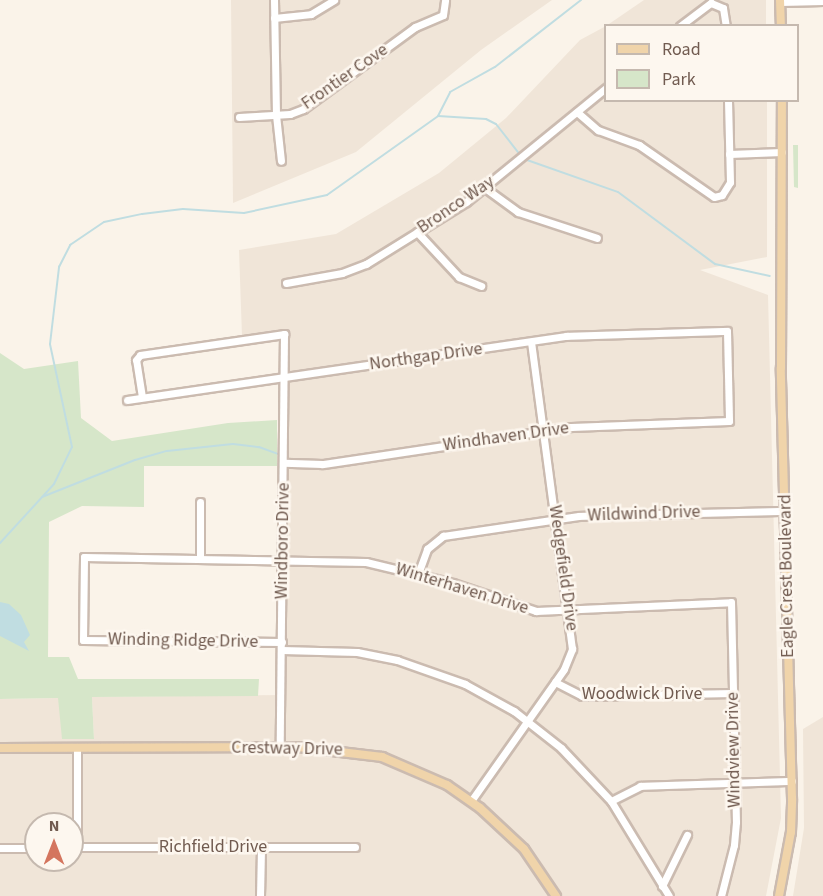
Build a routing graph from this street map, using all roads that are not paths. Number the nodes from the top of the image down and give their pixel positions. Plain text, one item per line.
1 (274, 0) edge
2 (334, 0) edge
3 (445, 0) edge
4 (780, 1) edge
5 (823, 1) edge
6 (274, 18) junction
7 (682, 24) edge
8 (726, 24) edge
9 (781, 24) edge
10 (604, 90) edge
11 (728, 102) edge
12 (782, 102) edge
13 (577, 111) junction
14 (276, 115) junction
15 (239, 117) dead end
16 (782, 152) junction
17 (729, 154) junction
18 (281, 161) dead end
19 (485, 188) junction
20 (417, 232) junction
21 (597, 238) dead end
22 (286, 283) dead end
23 (481, 286) dead end
24 (531, 342) junction
25 (284, 376) junction
26 (142, 397) junction
27 (127, 400) dead end
28 (729, 421) joint
29 (543, 431) junction
30 (284, 463) junction
31 (201, 502) dead end
32 (786, 510) junction
33 (556, 519) junction
34 (200, 558) junction
35 (283, 558) junction
36 (418, 574) junction
37 (731, 602) joint
38 (569, 610) junction
39 (83, 640) joint
40 (282, 646) junction
41 (555, 682) junction
42 (733, 693) junction
43 (528, 720) junction
44 (0, 748) edge
45 (280, 748) junction
46 (77, 749) junction
47 (792, 781) junction
48 (735, 783) junction
49 (471, 801) junction
50 (611, 801) junction
51 (76, 812) edge
52 (687, 835) dead end
53 (84, 847) edge
54 (261, 847) junction
55 (355, 847) dead end
56 (0, 848) edge
57 (24, 848) edge
58 (662, 886) junction
59 (260, 896) edge
60 (556, 896) edge
61 (669, 896) edge
62 (721, 896) edge
63 (779, 896) edge

1 - 6 street
2 - 6 street
3 - 14 street, Frontier Cove
4 - 5 street
4 - 9 main road
6 - 14 street
7 - 8 street
10 - 13 street, Bronco Way
11 - 17 street
12 - 16 main road, Eagle Crest Boulevard
13 - 17 street
13 - 19 street, Bronco Way
14 - 15 street, Frontier Cove
14 - 18 street
16 - 17 street
16 - 32 main road, Eagle Crest Boulevard
19 - 20 street, Bronco Way
19 - 21 street
20 - 22 street, Bronco Way
20 - 23 street
24 - 25 street, Northgap Drive
24 - 28 street, Northgap Drive
24 - 29 street, Wedgefield Drive
25 - 26 street, Northgap Drive
25 - 26 street, Windboro Drive
25 - 30 street, Windboro Drive
26 - 27 street, Northgap Drive
28 - 29 street, Windhaven Drive
29 - 30 street, Windhaven Drive
29 - 33 street, Wedgefield Drive
30 - 35 street, Windboro Drive
31 - 34 street
32 - 33 street, Wildwind Drive
32 - 47 main road, Eagle Crest Boulevard
33 - 36 street, Wildwind Drive
33 - 38 street, Wedgefield Drive
34 - 35 street, Winterhaven Drive
34 - 39 street, Winterhaven Drive
35 - 36 street, Winterhaven Drive
35 - 40 street, Windboro Drive
36 - 38 street, Winterhaven Drive
37 - 38 street, Winterhaven Drive
37 - 42 street, Windview Drive
38 - 41 street, Wedgefield Drive
39 - 40 street, Winding Ridge Drive
40 - 43 street, Winding Ridge Drive
40 - 45 street, Windboro Drive
41 - 42 street, Woodwick Drive
41 - 43 street, Wedgefield Drive
42 - 48 street, Windview Drive
43 - 49 street, Wedgefield Drive
43 - 50 street, Winding Ridge Drive
44 - 46 main road, Crestway Drive
45 - 46 main road, Crestway Drive
45 - 49 main road, Crestway Drive
46 - 51 street
47 - 48 street
47 - 63 main road, Eagle Crest Boulevard
48 - 50 street
48 - 62 street, Windview Drive
49 - 60 main road, Crestway Drive
50 - 58 street, Winding Ridge Drive
52 - 58 street
53 - 54 street, Richfield Drive
54 - 55 street, Richfield Drive
54 - 59 street
56 - 57 street
58 - 61 street, Winding Ridge Drive

